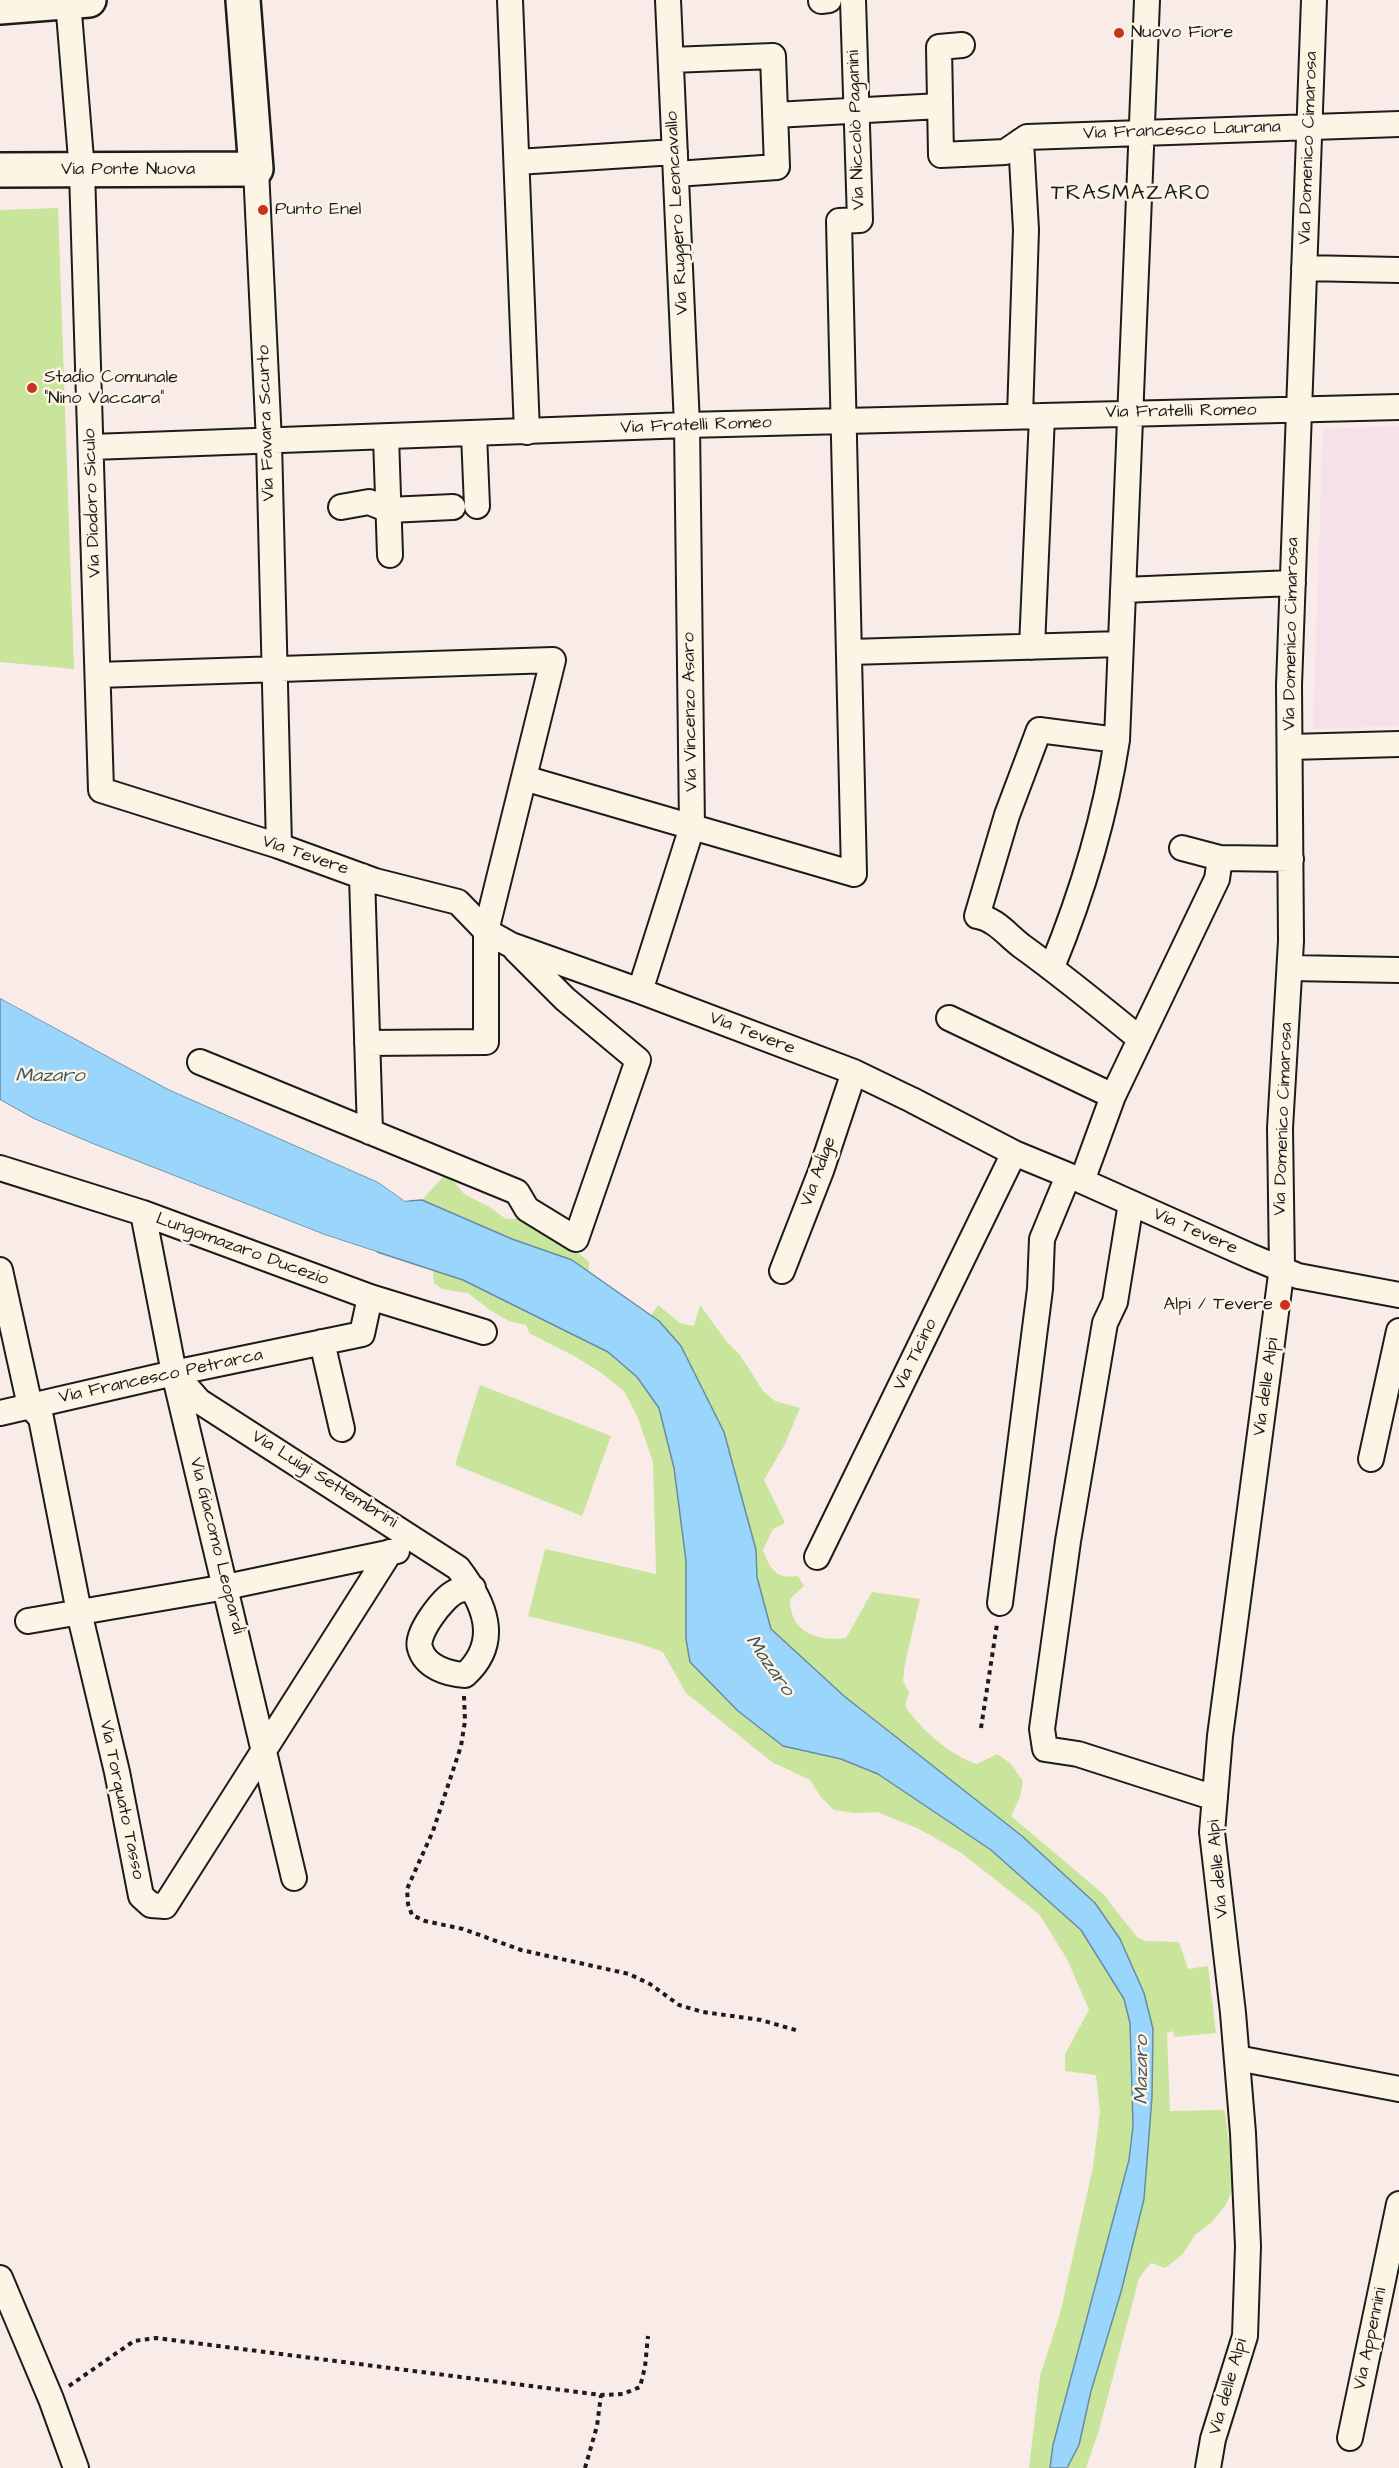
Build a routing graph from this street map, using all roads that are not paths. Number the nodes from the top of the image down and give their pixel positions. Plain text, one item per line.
1 (68, 0) edge
2 (89, 0) edge
3 (243, 0) edge
4 (510, 0) edge
5 (668, 0) edge
6 (829, 0) edge
7 (853, 0) edge
8 (1147, 0) edge
9 (1314, 0) edge
10 (821, 1) edge
11 (0, 7) edge
12 (962, 45) dead end
13 (671, 60) junction
14 (940, 106) junction
15 (856, 110) junction
16 (775, 115) junction
17 (1399, 124) edge
18 (1310, 127) junction
19 (1142, 132) junction
20 (1013, 146) junction
21 (517, 162) junction
22 (675, 163) junction
23 (256, 169) junction
24 (0, 170) edge
25 (82, 171) junction
26 (1305, 268) junction
27 (1399, 270) edge
28 (1399, 407) edge
29 (1299, 409) junction
30 (1131, 414) junction
31 (1031, 416) junction
32 (845, 421) junction
33 (687, 425) junction
34 (527, 432) junction
35 (474, 434) junction
36 (386, 437) junction
37 (268, 442) junction
38 (92, 447) junction
39 (477, 506) dead end
40 (341, 507) dead end
41 (453, 507) dead end
42 (388, 510) junction
43 (390, 555) dead end
44 (1293, 583) junction
45 (1123, 590) junction
46 (1121, 644) junction
47 (1032, 646) junction
48 (850, 652) junction
49 (273, 670) junction
50 (98, 675) junction
51 (1117, 740) junction
52 (1399, 744) edge
53 (1290, 747) junction
54 (524, 778) junction
55 (101, 790) joint
56 (692, 826) junction
57 (279, 846) junction
58 (1182, 848) dead end
59 (1220, 858) junction
60 (1291, 859) junction
61 (362, 876) junction
62 (486, 931) junction
63 (511, 945) junction
64 (1052, 967) junction
65 (1290, 968) junction
66 (1399, 970) edge
67 (640, 991) junction
68 (949, 1018) dead end
69 (1140, 1039) junction
70 (367, 1043) junction
71 (200, 1062) dead end
72 (854, 1072) junction
73 (1113, 1096) junction
74 (370, 1132) junction
75 (1014, 1154) junction
76 (5, 1173) edge
77 (1075, 1178) junction
78 (1131, 1203) junction
79 (143, 1213) junction
80 (1282, 1268) junction
81 (0, 1270) edge
82 (782, 1271) dead end
83 (1399, 1295) edge
84 (370, 1297) junction
85 (1399, 1331) edge
86 (484, 1332) dead end
87 (322, 1342) junction
88 (174, 1373) junction
89 (30, 1406) junction
90 (0, 1413) edge
91 (342, 1429) dead end
92 (1371, 1459) dead end
93 (426, 1545) junction
94 (390, 1552) junction
95 (817, 1557) dead end
96 (226, 1587) junction
97 (473, 1588) junction
98 (1000, 1603) road end
99 (79, 1612) junction
100 (28, 1621) dead end
101 (264, 1752) junction
102 (1215, 1798) junction
103 (294, 1878) dead end
104 (1237, 2058) junction
105 (1399, 2089) edge
106 (1399, 2204) edge
107 (0, 2278) edge
108 (1350, 2438) dead end
109 (76, 2468) edge
110 (1208, 2468) edge

1 - 2 main road
1 - 11 main road
1 - 25 street, Via Diodoro Siculo
3 - 23 main road, Via Favara Scurto
4 - 21 street
5 - 13 street, Via Ruggero Leoncavallo
6 - 10 street
7 - 15 street, Via Niccolò Paganini
8 - 19 street
9 - 18 street, Via Domenico Cimarosa
12 - 14 street
13 - 16 street
13 - 22 street, Via Ruggero Leoncavallo
14 - 15 street
14 - 20 street, Via Francesco Laurana
15 - 16 street
15 - 32 street, Via Niccolò Paganini
16 - 22 street
17 - 18 street, Via Francesco Laurana
18 - 19 street, Via Francesco Laurana
18 - 26 street, Via Domenico Cimarosa
19 - 20 street, Via Francesco Laurana
19 - 30 street
20 - 31 street
21 - 22 street
21 - 34 street
22 - 33 street, Via Ruggero Leoncavallo
23 - 25 main road, Via Ponte Nuova
23 - 37 street, Via Favara Scurto
24 - 25 main road, Via Ponte Nuova
25 - 38 street, Via Diodoro Siculo
26 - 27 street
26 - 29 street, Via Domenico Cimarosa
28 - 29 street, Via Fratelli Romeo
29 - 30 street, Via Fratelli Romeo
29 - 44 street, Via Domenico Cimarosa
30 - 31 street, Via Fratelli Romeo
30 - 45 street
31 - 32 street, Via Fratelli Romeo
31 - 47 street
32 - 33 street, Via Fratelli Romeo
32 - 48 street
33 - 34 street, Via Fratelli Romeo
33 - 56 street, Via Vincenzo Asaro
34 - 35 street, Via Fratelli Romeo
35 - 36 street, Via Fratelli Romeo
35 - 39 street
36 - 37 street, Via Fratelli Romeo
36 - 42 street
37 - 38 street, Via Fratelli Romeo
37 - 49 street, Via Favara Scurto
38 - 50 street, Via Diodoro Siculo
40 - 42 street
41 - 42 street
42 - 43 street
44 - 45 street
44 - 53 street, Via Domenico Cimarosa
45 - 46 street
46 - 47 street
46 - 51 street
47 - 48 street
48 - 56 street
49 - 50 street
49 - 54 street
49 - 57 street, Via Favara Scurto
50 - 55 street, Via Diodoro Siculo
51 - 64 street
51 - 64 street
52 - 53 street
53 - 60 street, Via Domenico Cimarosa
54 - 56 street
54 - 62 street
55 - 57 street, Via Tevere
56 - 67 street, Via Vincenzo Asaro
57 - 61 street, Via Tevere
58 - 59 street
59 - 60 street
59 - 69 street
60 - 65 street, Via Domenico Cimarosa
61 - 62 street, Via Tevere
61 - 70 street
62 - 63 street, Via Tevere
62 - 70 street
63 - 67 street, Via Tevere
63 - 74 street
64 - 69 street
65 - 66 street
65 - 80 street, Via Domenico Cimarosa
67 - 72 street, Via Tevere
68 - 73 street
69 - 73 street
70 - 74 street
71 - 74 street
72 - 75 street, Via Tevere
72 - 82 street, Via Adige
73 - 77 street
75 - 77 street, Via Tevere
75 - 95 street, Via Ticino
76 - 79 street, Lungomazaro Ducezio
77 - 78 street, Via Tevere
77 - 98 street
78 - 80 street, Via Tevere
78 - 102 street
79 - 84 street, Lungomazaro Ducezio
79 - 88 street, Via Giacomo Leopardi
80 - 83 street, Via Tevere
80 - 102 street, Via delle Alpi
81 - 89 street, Via Torquato Tasso
84 - 86 street, Lungomazaro Ducezio
84 - 87 street, Via Francesco Petrarca
85 - 92 street
87 - 88 street, Via Francesco Petrarca
87 - 91 street
88 - 89 street, Via Francesco Petrarca
88 - 93 street, Via Luigi Settembrini
88 - 96 street, Via Giacomo Leopardi
89 - 90 street, Via Francesco Petrarca
89 - 99 street, Via Torquato Tasso
93 - 94 street
93 - 97 street, Via Luigi Settembrini
94 - 96 street
94 - 101 street, Via Torquato Tasso
96 - 99 street
96 - 101 street, Via Giacomo Leopardi
97 - 97 street, Via Luigi Settembrini
99 - 100 street
99 - 101 street, Via Torquato Tasso
101 - 103 street, Via Giacomo Leopardi
102 - 104 street, Via delle Alpi
104 - 105 street
104 - 110 street, Via delle Alpi
106 - 108 street, Via Appennini
107 - 109 street

